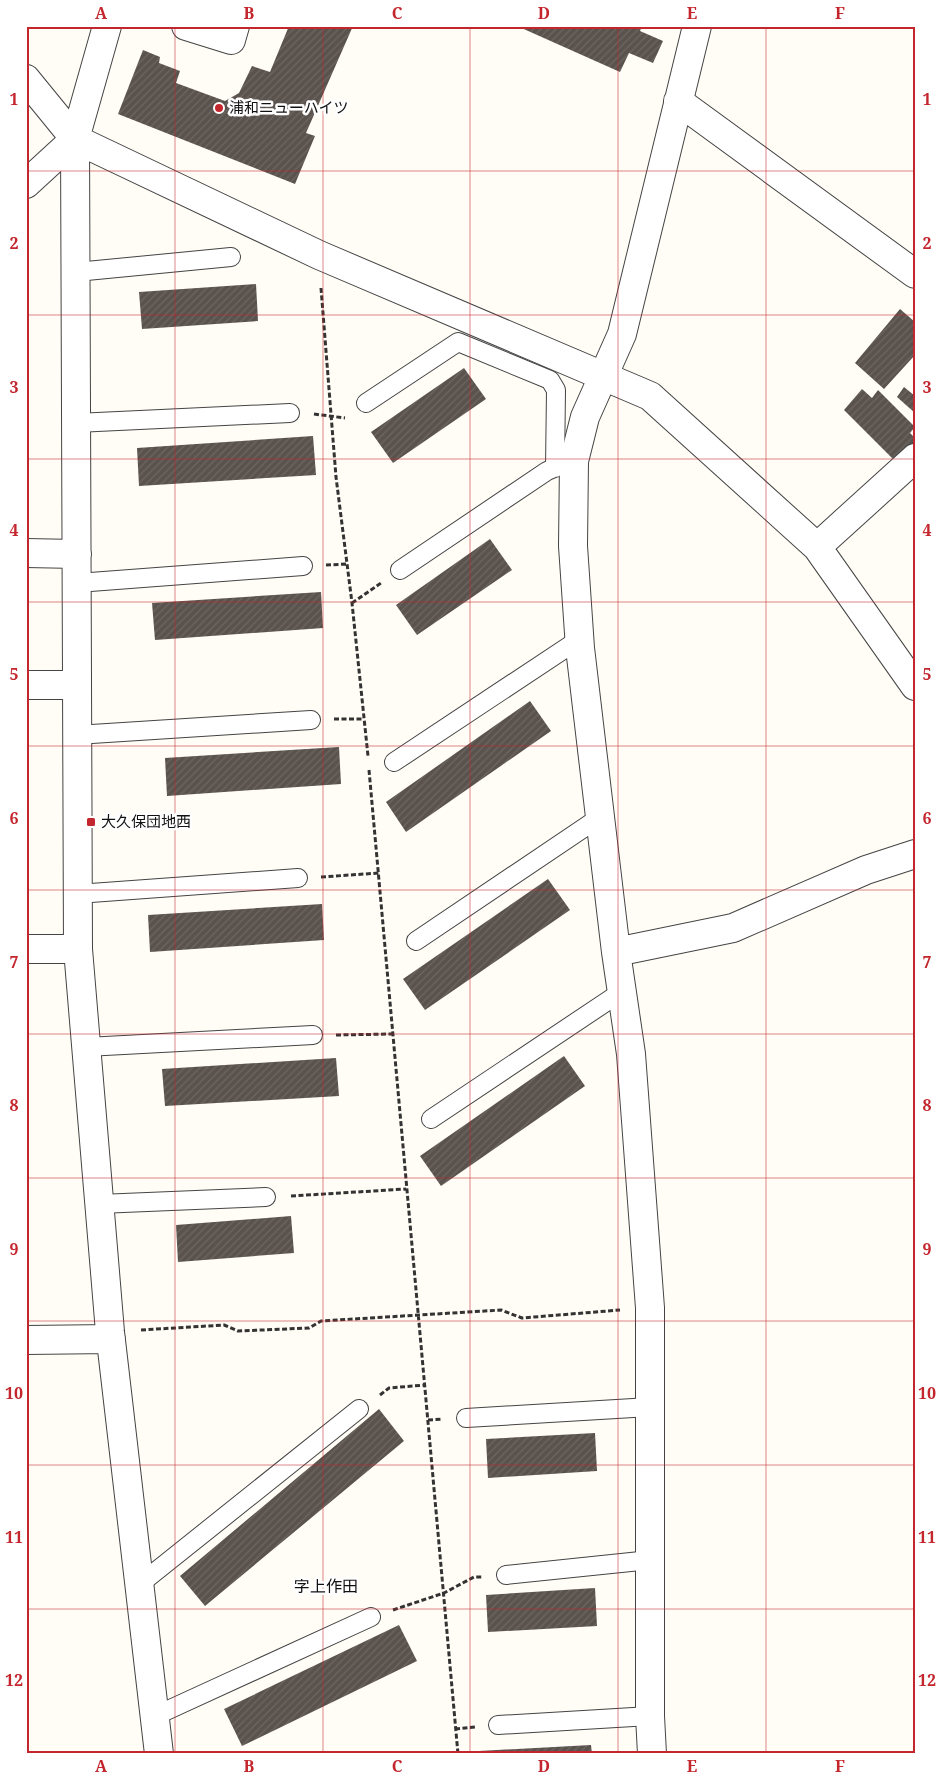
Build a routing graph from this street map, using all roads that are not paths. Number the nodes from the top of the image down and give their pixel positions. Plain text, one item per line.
1 (107, 26) edge
2 (186, 26) edge
3 (235, 26) edge
4 (697, 26) edge
5 (26, 79) edge
6 (678, 101) junction
7 (75, 139) junction
8 (26, 184) edge
9 (231, 257) dead end
10 (76, 272) junction
11 (915, 274) edge
12 (604, 377) junction
13 (366, 404) road end
14 (290, 413) road end
15 (76, 423) junction
16 (915, 458) edge
17 (565, 464) junction
18 (817, 547) junction
19 (26, 553) edge
20 (77, 554) junction
21 (303, 566) dead end
22 (400, 570) road end
23 (77, 583) junction
24 (579, 643) junction
25 (26, 685) edge
26 (76, 685) junction
27 (915, 686) edge
28 (311, 720) dead end
29 (76, 735) junction
30 (394, 762) dead end
31 (600, 817) junction
32 (915, 854) edge
33 (298, 878) road end
34 (78, 894) junction
35 (416, 941) dead end
36 (26, 949) edge
37 (78, 949) junction
38 (616, 952) junction
39 (622, 995) junction
40 (313, 1035) road end
41 (86, 1047) junction
42 (431, 1119) dead end
43 (266, 1197) road end
44 (99, 1204) junction
45 (111, 1335) junction
46 (26, 1340) edge
47 (650, 1407) junction
48 (359, 1409) road end
49 (466, 1418) dead end
50 (650, 1560) junction
51 (506, 1575) road end
52 (140, 1584) junction
53 (371, 1617) road end
54 (155, 1716) junction
55 (650, 1716) junction
56 (498, 1725) dead end
57 (159, 1754) edge
58 (652, 1754) edge

1 - 7 street
2 - 3 street
4 - 6 street
5 - 7 street
6 - 11 street
6 - 12 street
7 - 8 street
7 - 10 street
7 - 12 street
9 - 10 lane
10 - 15 street
12 - 17 street
12 - 18 street
13 - 17 lane
14 - 15 lane
15 - 20 street
16 - 18 street
17 - 22 lane
17 - 24 street
18 - 27 street
19 - 20 street
20 - 23 street
21 - 23 lane
23 - 26 street
24 - 30 lane
24 - 31 street
25 - 26 street
26 - 29 street
28 - 29 lane
29 - 34 street
31 - 35 lane
31 - 38 street
32 - 38 street
33 - 34 lane
34 - 37 street
36 - 37 street
37 - 41 street
38 - 39 street
39 - 42 lane
39 - 47 street
40 - 41 lane
41 - 44 street
43 - 44 lane
44 - 45 street
45 - 46 street
45 - 52 street
47 - 49 lane
47 - 50 street
48 - 52 lane
50 - 51 lane
50 - 55 street
52 - 54 street
53 - 54 lane
54 - 57 street
55 - 56 lane
55 - 58 street

